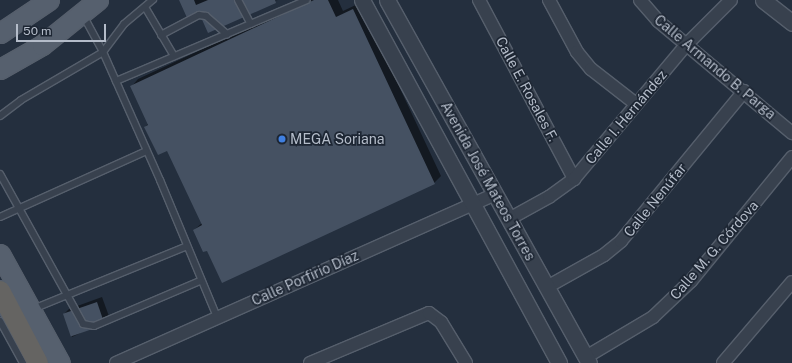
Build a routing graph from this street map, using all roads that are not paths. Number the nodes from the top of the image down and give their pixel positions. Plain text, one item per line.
1 (49, 0) edge
2 (98, 0) edge
3 (153, 0) edge
4 (238, 0) edge
5 (307, 0) edge
6 (362, 0) edge
7 (387, 0) edge
8 (479, 0) edge
9 (549, 0) edge
10 (640, 0) edge
11 (731, 0) edge
12 (763, 0) edge
13 (145, 7) junction
14 (82, 13) junction
15 (792, 23) edge
16 (251, 24) junction
17 (0, 33) edge
18 (227, 34) junction
19 (161, 35) junction
20 (687, 44) junction
21 (103, 52) junction
22 (174, 56) junction
23 (1, 69) edge
24 (116, 81) junction
25 (744, 91) junction
26 (636, 104) junction
27 (0, 116) edge
28 (792, 133) edge
29 (146, 151) junction
30 (792, 157) edge
31 (0, 174) edge
32 (574, 179) junction
33 (496, 194) junction
34 (475, 204) junction
35 (20, 208) junction
36 (0, 217) edge
37 (509, 219) junction
38 (187, 246) junction
39 (0, 254) edge
40 (200, 281) junction
41 (792, 282) edge
42 (547, 287) junction
43 (0, 291) edge
44 (66, 294) junction
45 (32, 310) junction
46 (217, 317) junction
47 (0, 321) edge
48 (587, 360) edge
49 (23, 363) edge
50 (38, 363) edge
51 (60, 363) edge
52 (116, 363) edge
53 (310, 363) edge
54 (466, 363) edge
55 (559, 363) edge
56 (723, 363) edge

1 - 17 main road
2 - 14 main road
3 - 13 lane
4 - 16 lane
5 - 16 lane
6 - 34 street, Avenida José Mateos Torres
7 - 33 street, Avenida José Mateos Torres
8 - 32 street, Calle E. Rosales F.
9 - 26 street
10 - 20 street, Calle Armando B. Parga
11 - 20 street, Calle I. Hernández
12 - 15 street
13 - 19 lane
13 - 21 lane
14 - 21 lane
14 - 23 main road
16 - 18 lane
18 - 19 lane
18 - 22 lane
19 - 22 lane
20 - 25 street, Calle Armando B. Parga
20 - 26 street, Calle I. Hernández
21 - 24 lane
21 - 27 lane
22 - 24 lane
24 - 29 lane
25 - 28 street, Calle Armando B. Parga
25 - 42 street, Calle Nenúfar
26 - 32 street, Calle I. Hernández
29 - 35 lane
29 - 38 lane
30 - 48 street, Calle M. G. Córdova
31 - 35 lane
32 - 37 street, Calle I. Hernández
33 - 34 street, Calle Porfirio Díaz
33 - 37 street, Avenida José Mateos Torres
34 - 46 street, Calle Porfirio Díaz
34 - 55 street, Avenida José Mateos Torres
35 - 36 lane
35 - 44 lane
37 - 42 street, Avenida José Mateos Torres
38 - 40 lane
38 - 44 lane
39 - 45 main road
40 - 44 lane
40 - 46 lane
41 - 56 street
42 - 48 street, Avenida José Mateos Torres
43 - 50 highway
44 - 45 lane
45 - 51 main road
46 - 52 street, Calle Porfirio Díaz
47 - 49 lane
53 - 54 street

